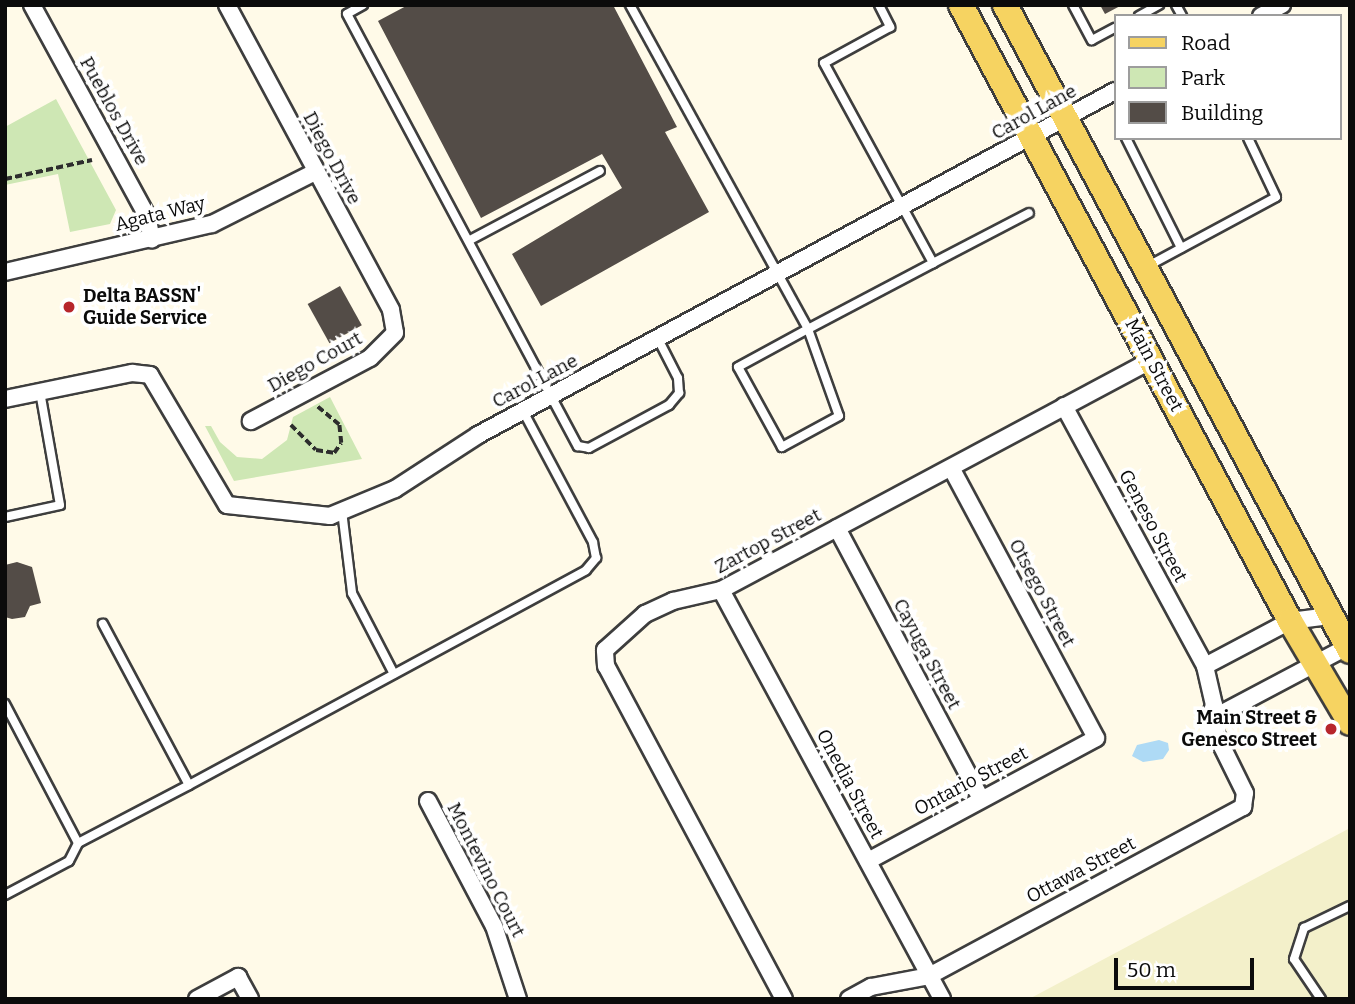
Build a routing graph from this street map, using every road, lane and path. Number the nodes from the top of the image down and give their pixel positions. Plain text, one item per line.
1 (32, 5) edge
2 (227, 5) edge
3 (363, 5) edge
4 (630, 5) edge
5 (879, 5) edge
6 (961, 5) edge
7 (1005, 5) edge
8 (1073, 5) edge
9 (1159, 5) edge
10 (1282, 5) edge
11 (345, 10) edge
12 (1143, 14) edge
13 (1265, 14) edge
14 (1114, 29) edge
15 (1114, 92) edge
16 (1066, 118) junction
17 (1031, 139) junction
18 (1127, 140) edge
19 (1249, 140) edge
20 (92, 160) dead end
21 (600, 171) dead end
22 (315, 172) junction
23 (5, 178) edge
24 (903, 207) junction
25 (1029, 214) dead end
26 (152, 239) junction
27 (470, 240) junction
28 (1181, 248) junction
29 (933, 263) junction
30 (1146, 267) junction
31 (5, 272) edge
32 (779, 275) junction
33 (808, 329) junction
34 (395, 333) joint
35 (658, 339) junction
36 (1151, 360) junction
37 (40, 392) junction
38 (552, 395) junction
39 (5, 399) edge
40 (316, 405) dead end
41 (1064, 406) junction
42 (523, 411) junction
43 (251, 421) dead end
44 (291, 425) dead end
45 (951, 468) junction
46 (342, 511) junction
47 (5, 517) edge
48 (837, 528) junction
49 (722, 590) junction
50 (1330, 616) junction
51 (1290, 621) junction
52 (103, 624) dead end
53 (1349, 649) edge
54 (1314, 664) junction
55 (1205, 666) junction
56 (394, 674) junction
57 (5, 704) edge
58 (1209, 720) junction
59 (1350, 723) edge
60 (1096, 738) joint
61 (189, 785) junction
62 (981, 799) junction
63 (428, 802) dead end
64 (78, 843) junction
65 (868, 861) junction
66 (5, 895) edge
67 (1350, 906) edge
68 (929, 976) junction
69 (197, 999) edge
70 (250, 999) edge
71 (518, 999) edge
72 (785, 999) edge
73 (849, 999) edge
74 (942, 999) edge
75 (1321, 999) edge

1 - 26 street, Pueblos Drive
2 - 22 street, Diego Drive
3 - 11 lane
4 - 32 lane
5 - 24 lane
6 - 17 main road, Main Street
7 - 16 main road, Main Street
8 - 14 lane
9 - 12 lane
10 - 13 street
11 - 27 lane
15 - 16 street, Carol Lane
16 - 17 street, Carol Lane
16 - 30 main road, Main Street
17 - 24 street, Carol Lane
17 - 36 main road, Main Street
18 - 28 lane
19 - 28 lane
20 - 23 path
21 - 27 lane
22 - 26 street, Agata Way
22 - 34 street, Diego Drive
24 - 29 lane
24 - 32 street, Carol Lane
25 - 29 lane
26 - 31 street, Agata Way
27 - 38 lane
28 - 30 lane
29 - 33 lane
30 - 50 main road, Main Street
32 - 33 lane
32 - 35 street, Carol Lane
33 - 33 lane
34 - 43 street, Diego Court
35 - 38 street, Carol Lane
35 - 38 lane
36 - 41 street, Zartop Street
36 - 51 main road, Main Street
37 - 39 street, Carol Lane
37 - 46 street, Carol Lane
37 - 47 lane
38 - 42 street, Carol Lane
40 - 44 path
41 - 45 street, Zartop Street
41 - 55 street, Geneso Street
42 - 46 street, Carol Lane
42 - 56 lane
45 - 48 street, Zartop Street
45 - 60 street, Otsego Street
46 - 56 lane
48 - 49 street, Zartop Street
48 - 62 street, Cayuga Street
49 - 65 street, Onedia Street
49 - 72 street, Zartop Street
50 - 51 street
50 - 53 main road, Main Street
51 - 54 main road, Main Street
51 - 55 street
52 - 61 lane
53 - 54 street
54 - 58 street
54 - 59 main road, Main Street
55 - 58 street, Geneso Street
56 - 61 lane
57 - 64 lane
58 - 68 street, Ottawa Street
60 - 62 street, Ontario Street
61 - 64 lane
62 - 65 street, Ontario Street
63 - 71 street, Montevino Court
64 - 66 lane
65 - 68 street, Onedia Street
67 - 75 lane
68 - 73 street, Ottawa Street
68 - 74 street, Onedia Street
69 - 70 street

